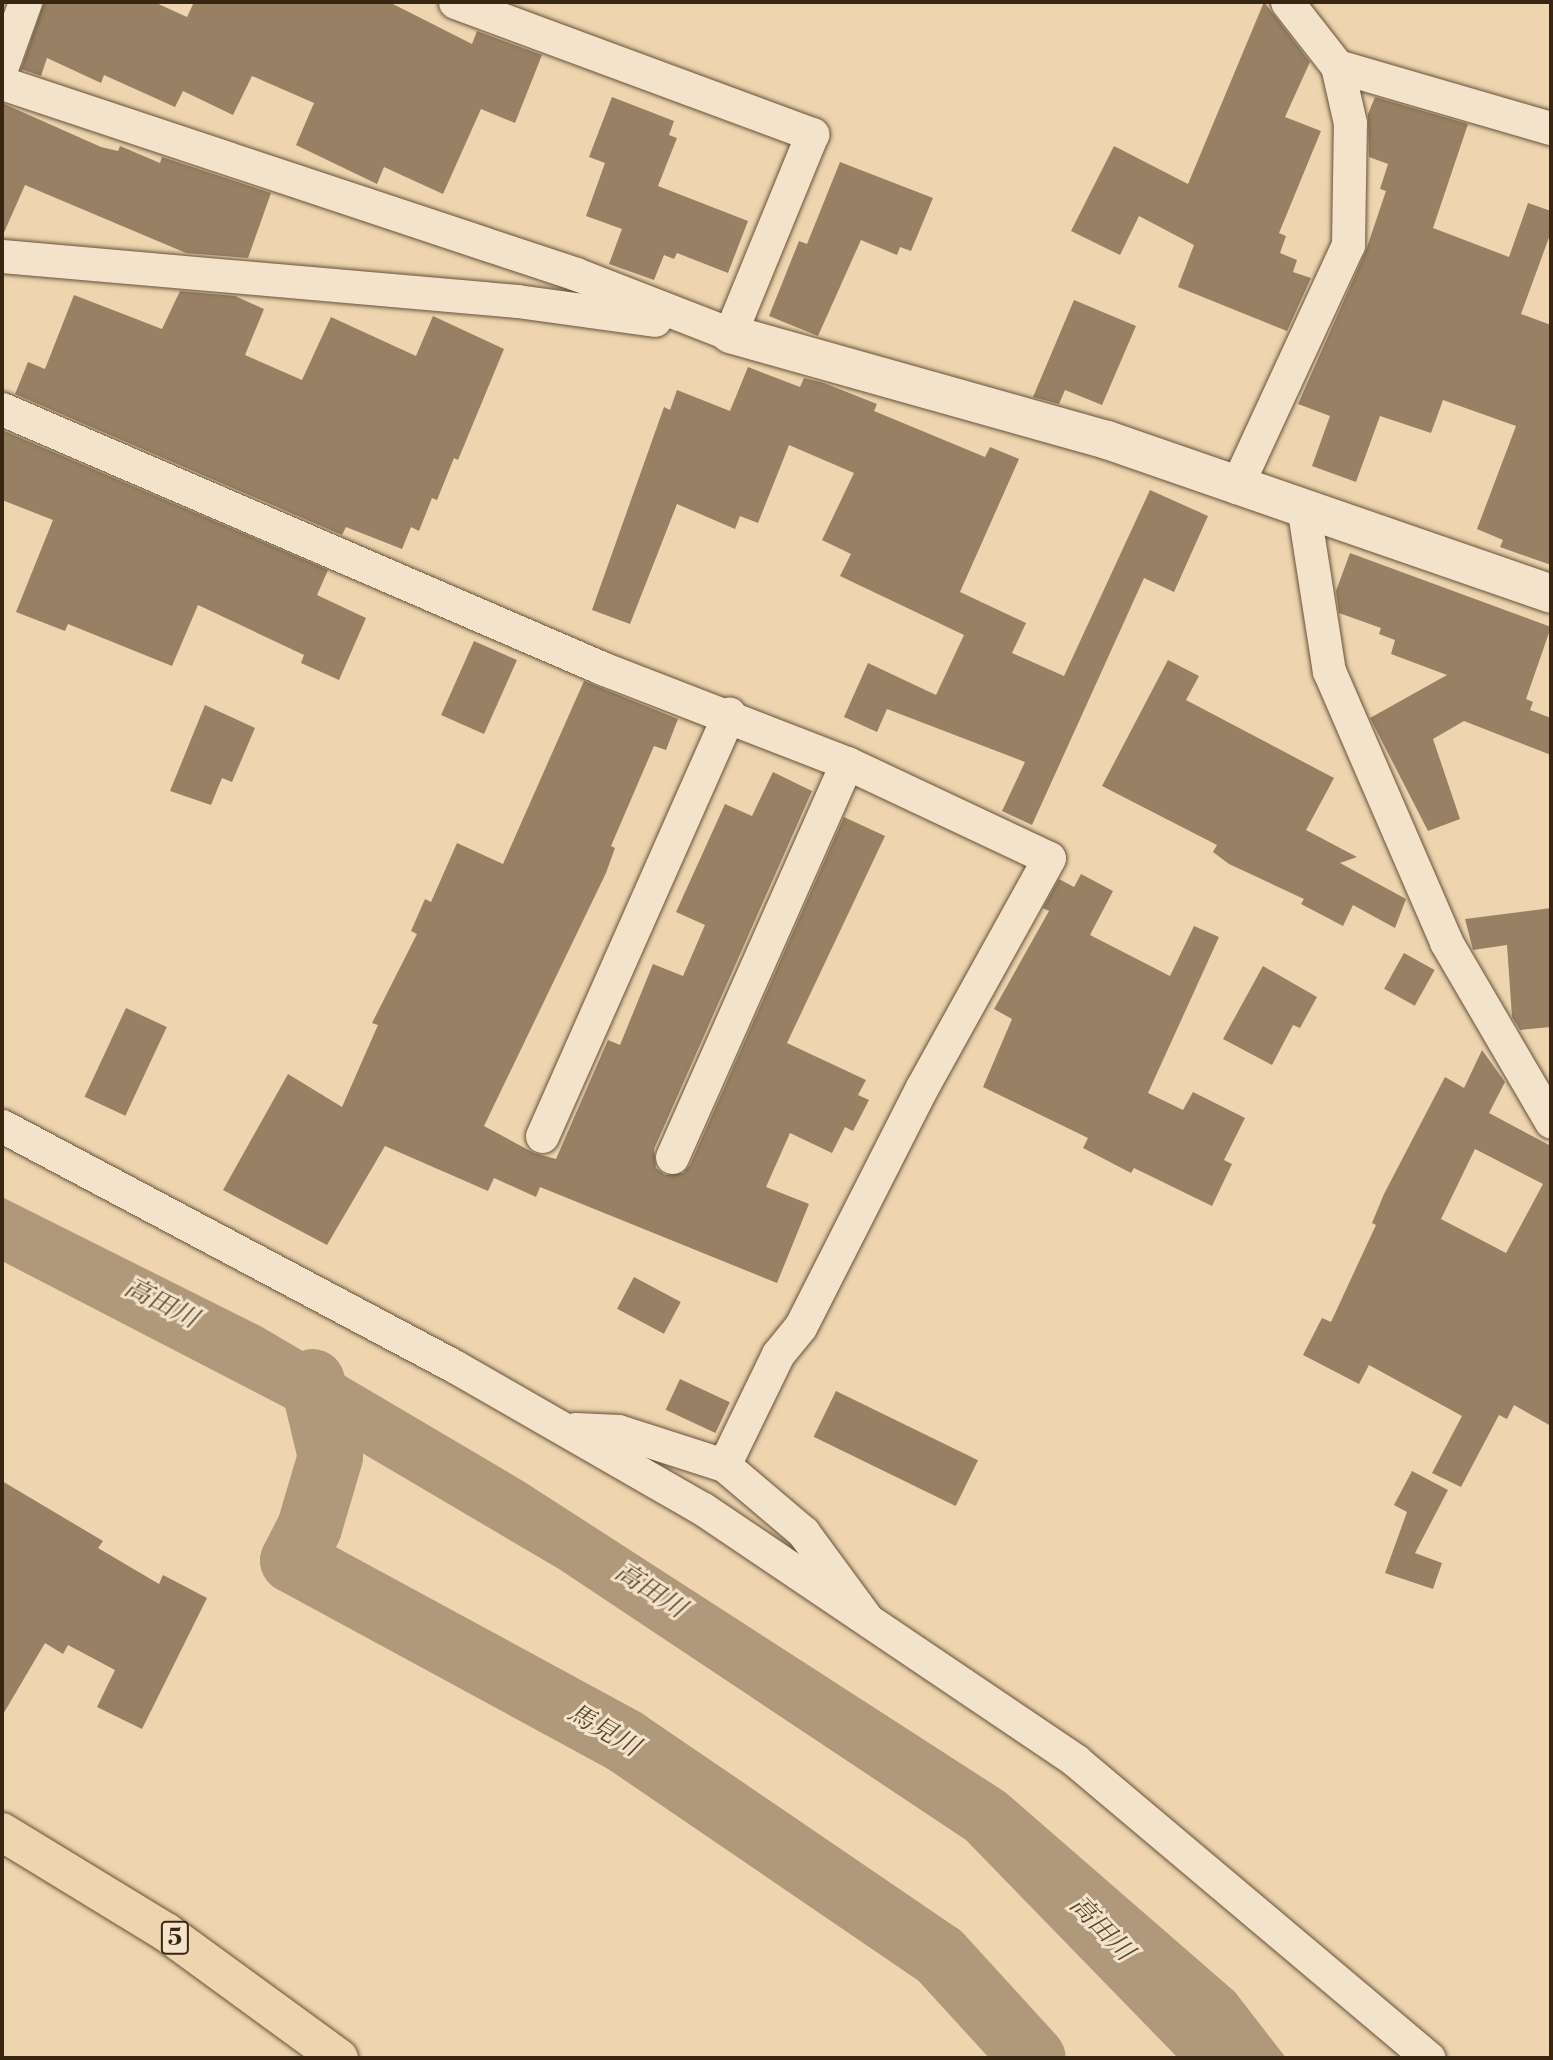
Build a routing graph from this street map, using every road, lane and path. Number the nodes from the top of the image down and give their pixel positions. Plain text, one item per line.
1 (25, 2) edge
2 (455, 2) edge
3 (1287, 2) edge
4 (2, 66) edge
5 (1337, 66) junction
6 (2, 83) edge
7 (1551, 128) edge
8 (2, 256) edge
9 (730, 334) junction
10 (2, 409) edge
11 (1236, 487) junction
12 (1304, 512) junction
13 (1551, 594) edge
14 (729, 714) junction
15 (847, 763) junction
16 (1551, 1122) edge
17 (2, 1126) edge
18 (542, 1136) dead end
19 (672, 1157) dead end
20 (569, 1429) junction
21 (724, 1465) junction
22 (864, 1615) junction
23 (2, 1832) edge
24 (339, 2058) edge
25 (1429, 2058) edge

1 - 4 street
2 - 9 street
3 - 5 street
5 - 7 street
5 - 11 street
6 - 9 street
8 - 9 street
9 - 11 street
10 - 14 street
11 - 12 street
12 - 13 street
12 - 16 street
14 - 15 street
14 - 18 street
15 - 19 street
15 - 21 street
17 - 20 street
20 - 21 street
20 - 22 street
21 - 22 street
22 - 25 street
23 - 24 main road, 5

